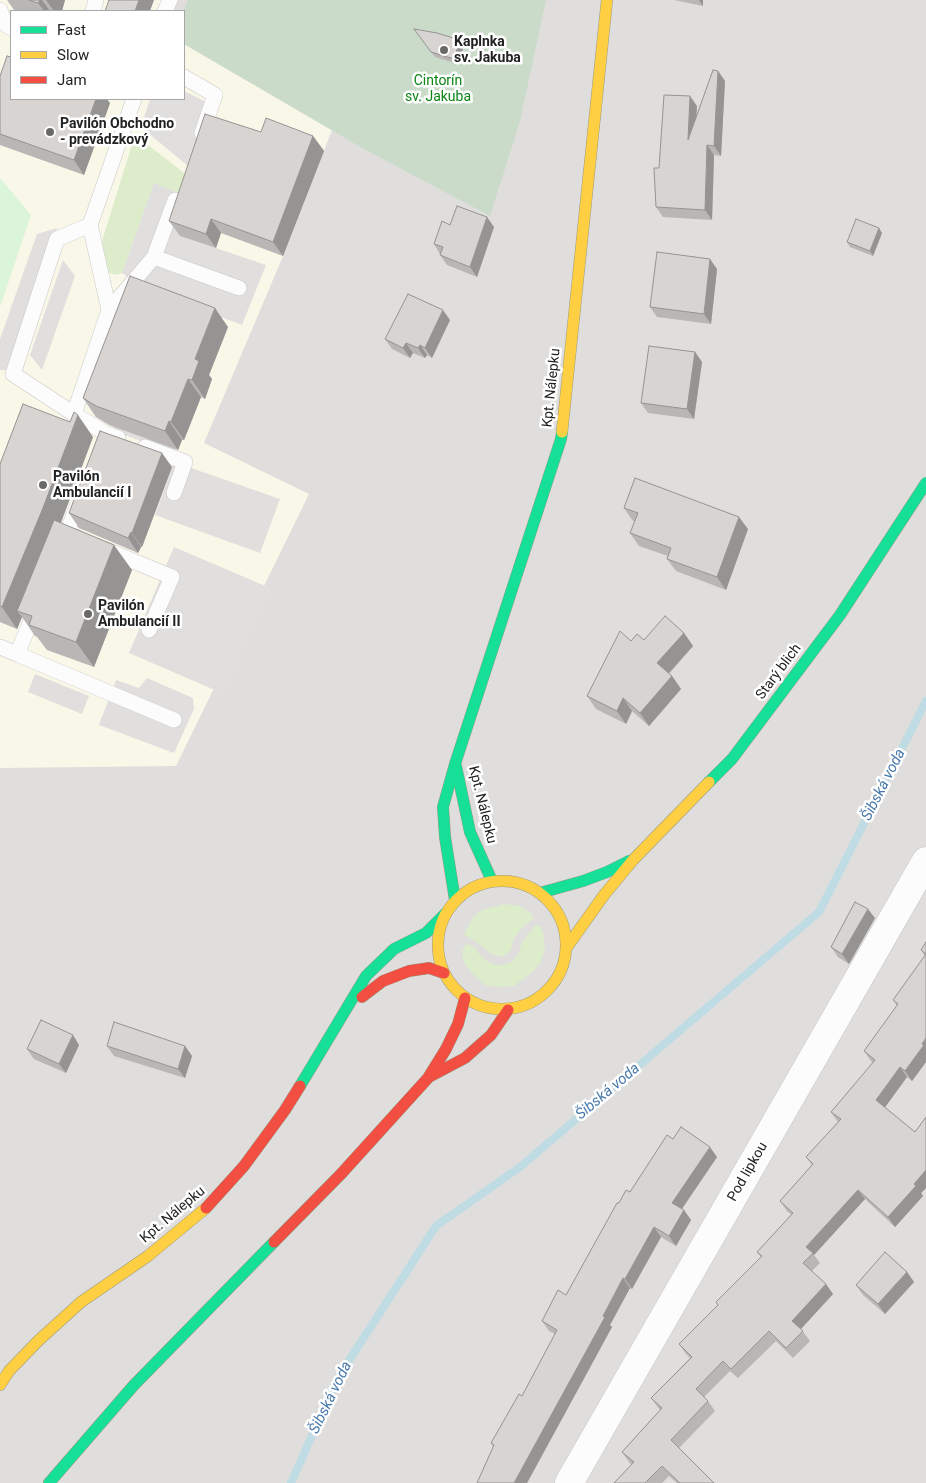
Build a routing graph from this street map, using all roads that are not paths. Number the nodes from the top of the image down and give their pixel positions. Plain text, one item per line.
1 (607, 0) edge
2 (0, 10) edge
3 (10, 27) edge
4 (185, 78) edge
5 (134, 100) edge
6 (200, 140) edge
7 (175, 200) edge
8 (90, 225) junction
9 (154, 257) junction
10 (240, 288) dead end
11 (109, 310) junction
12 (74, 414) junction
13 (926, 483) edge
14 (84, 488) edge
15 (174, 493) dead end
16 (67, 533) junction
17 (60, 550) edge
18 (42, 594) edge
19 (149, 630) dead end
20 (0, 647) edge
21 (18, 654) junction
22 (174, 720) dead end
23 (455, 764) junction
24 (633, 860) junction
25 (926, 861) edge
26 (492, 881) junction
27 (540, 893) junction
28 (455, 900) junction
29 (446, 913) junction
30 (567, 948) junction
31 (444, 973) junction
32 (465, 998) junction
33 (345, 1010) junction
34 (508, 1010) junction
35 (428, 1078) junction
36 (0, 1385) edge
37 (49, 1483) edge
38 (569, 1483) edge

1 - 23 main road, Kpt. Nálepku
2 - 3 lane
4 - 6 lane
5 - 8 lane
7 - 9 lane
8 - 11 lane
8 - 12 lane
9 - 10 lane
9 - 11 lane
11 - 12 lane
12 - 15 lane
13 - 24 main road, Starý blich
14 - 16 lane
16 - 17 lane
16 - 19 lane
18 - 21 lane
20 - 21 lane
21 - 22 lane
23 - 26 main road, Kpt. Nálepku
23 - 28 main road, Kpt. Nálepku
24 - 27 main road, Starý blich
24 - 30 main road, Starý blich
25 - 38 street, Pod lipkou
26 - 27 main road
26 - 28 main road
27 - 30 main road
28 - 29 main road
29 - 31 main road
29 - 33 main road, Kpt. Nálepku
30 - 34 main road
31 - 32 main road
31 - 33 main road, Kpt. Nálepku
32 - 34 main road
32 - 35 main road
33 - 36 main road, Kpt. Nálepku
34 - 35 main road
35 - 37 main road

